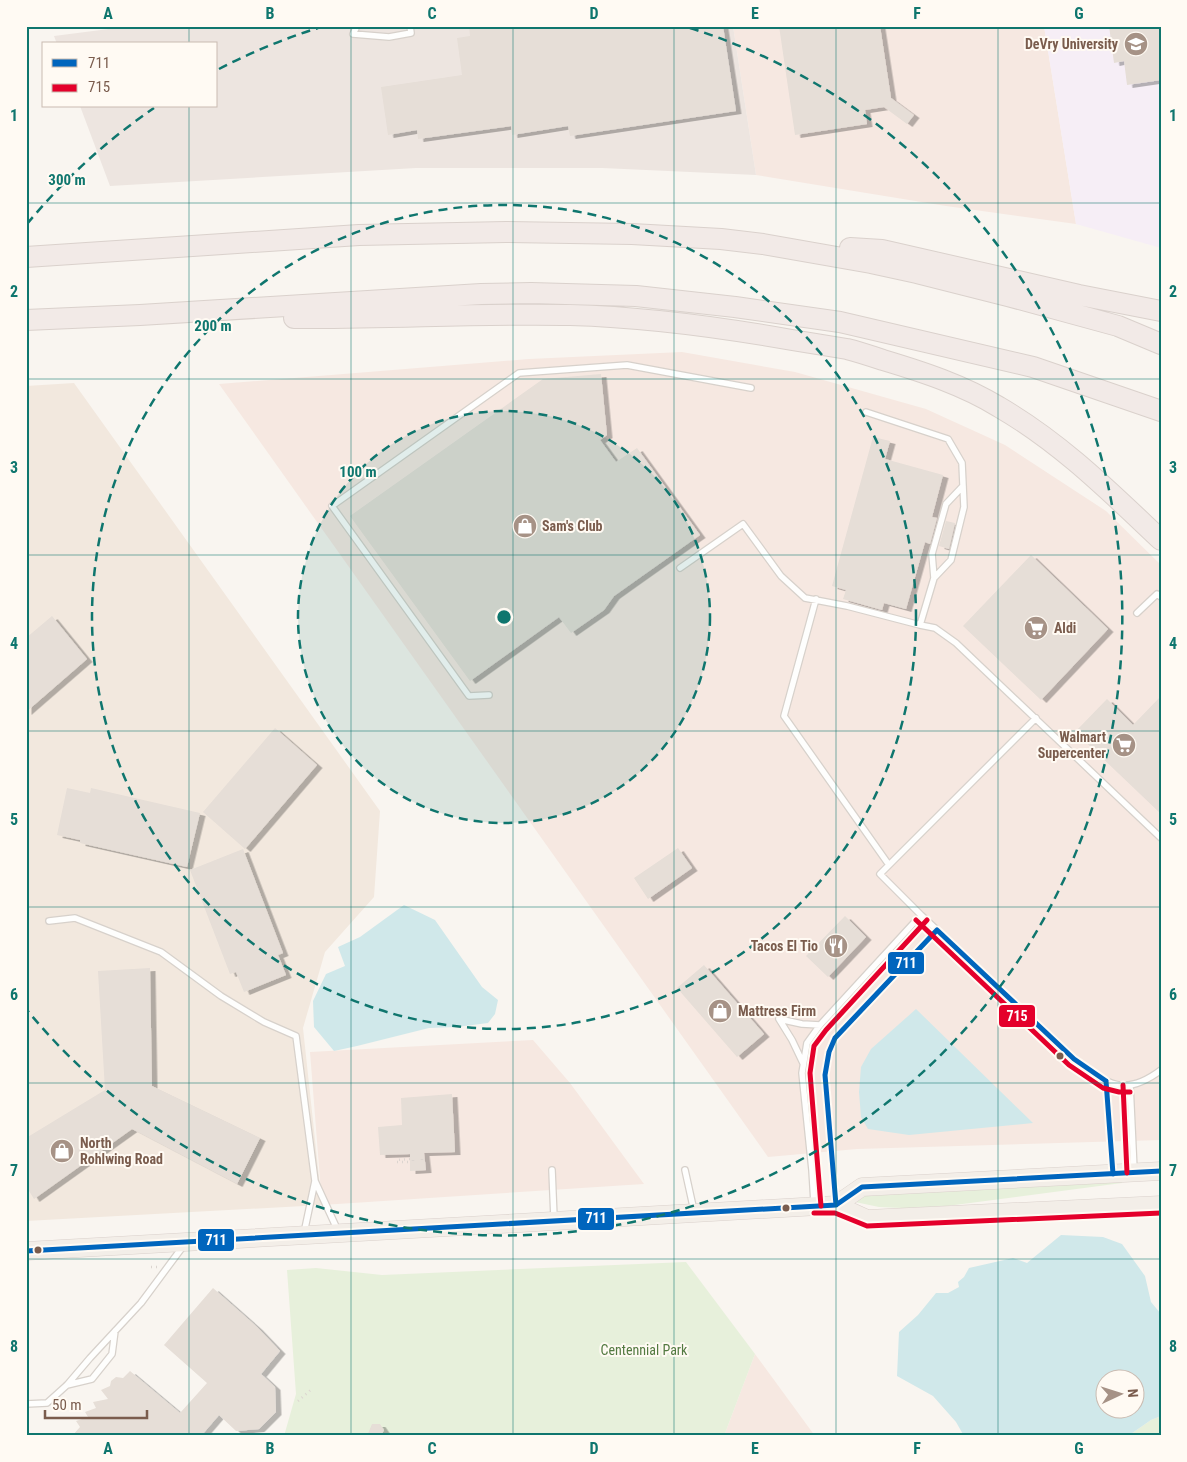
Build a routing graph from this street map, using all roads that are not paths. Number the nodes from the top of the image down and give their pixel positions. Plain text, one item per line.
1 (356, 26) edge
2 (410, 26) edge
3 (763, 244) junction
4 (26, 257) edge
5 (1161, 311) edge
6 (140, 316) junction
7 (26, 320) edge
8 (1161, 344) edge
9 (750, 388) dead end
10 (1161, 411) edge
11 (866, 412) dead end
12 (963, 486) junction
13 (1161, 540) edge
14 (680, 568) dead end
15 (934, 578) junction
16 (1161, 597) edge
17 (816, 600) junction
18 (1137, 613) dead end
19 (920, 625) junction
20 (489, 695) dead end
21 (1036, 718) junction
22 (1161, 838) edge
23 (889, 865) junction
24 (921, 915) junction
25 (49, 921) dead end
26 (937, 930) junction
27 (820, 1025) junction
28 (802, 1063) junction
29 (1161, 1070) edge
30 (1106, 1081) junction
31 (1130, 1085) junction
32 (552, 1170) dead end
33 (685, 1170) dead end
34 (1161, 1171) edge
35 (1134, 1173) junction
36 (1113, 1174) junction
37 (315, 1181) junction
38 (836, 1205) junction
39 (1161, 1205) edge
40 (814, 1206) junction
41 (694, 1213) junction
42 (554, 1221) junction
43 (339, 1233) junction
44 (303, 1235) junction
45 (186, 1242) junction
46 (27, 1251) edge
47 (115, 1331) junction
48 (67, 1385) junction
49 (26, 1404) edge

1 - 2 lane
3 - 4 highway
3 - 5 highway
3 - 8 highway
6 - 7 highway
6 - 10 highway
6 - 13 highway
9 - 20 lane
11 - 12 lane
12 - 15 lane
12 - 15 lane
14 - 17 lane
15 - 19 lane
16 - 18 lane
17 - 19 lane
17 - 23 lane
19 - 21 lane
21 - 22 lane
21 - 23 lane
23 - 24 lane
24 - 26 lane
24 - 27 lane
25 - 37 lane
26 - 30 lane
26 - 38 lane
27 - 28 lane
27 - 28 lane
28 - 40 lane
29 - 31 lane
30 - 31 lane
30 - 36 lane
31 - 35 lane
32 - 42 lane
33 - 41 lane
34 - 35 main road
35 - 36 main road
36 - 38 main road
37 - 43 lane
37 - 44 lane
38 - 39 main road
38 - 40 main road
40 - 41 main road
41 - 42 main road
42 - 43 main road
43 - 44 main road
44 - 45 main road
45 - 46 main road
45 - 47 lane
47 - 48 lane
47 - 48 lane
48 - 49 lane

